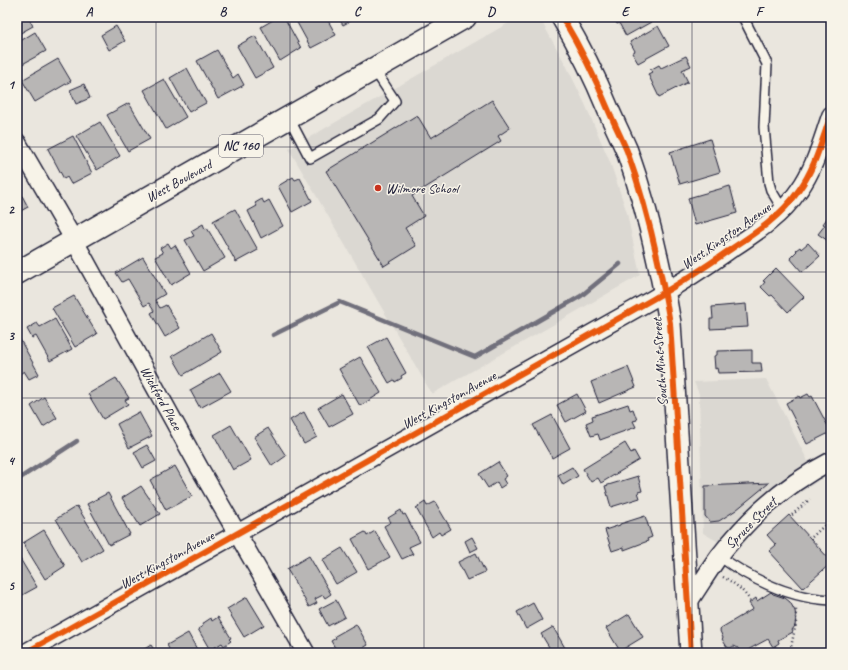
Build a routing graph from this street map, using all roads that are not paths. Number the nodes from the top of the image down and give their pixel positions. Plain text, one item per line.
1 (465, 17) edge
2 (562, 17) edge
3 (743, 17) edge
4 (374, 69) junction
5 (831, 115) edge
6 (289, 118) junction
7 (17, 142) edge
8 (783, 210) junction
9 (74, 240) junction
10 (17, 273) edge
11 (665, 292) junction
12 (831, 461) edge
13 (238, 533) junction
14 (719, 556) junction
15 (831, 600) edge
16 (688, 603) junction
17 (25, 653) edge
18 (306, 653) edge
19 (691, 653) edge

1 - 4 main road, West Boulevard / NC 160
2 - 11 street, South Mint Street
3 - 8 lane
4 - 6 main road, West Boulevard / NC 160
4 - 6 lane
5 - 8 street, West Kingston Avenue
6 - 9 main road, West Boulevard / NC 160
7 - 9 street, Wickford Place
8 - 11 street, West Kingston Avenue
9 - 10 main road, West Boulevard / NC 160
9 - 13 street, Wickford Place
11 - 13 street, West Kingston Avenue
11 - 16 street, South Mint Street
12 - 14 street, Spruce Street
13 - 17 street, West Kingston Avenue
13 - 18 street, Wickford Place
14 - 15 lane
14 - 16 street, Spruce Street
16 - 19 street, South Mint Street

